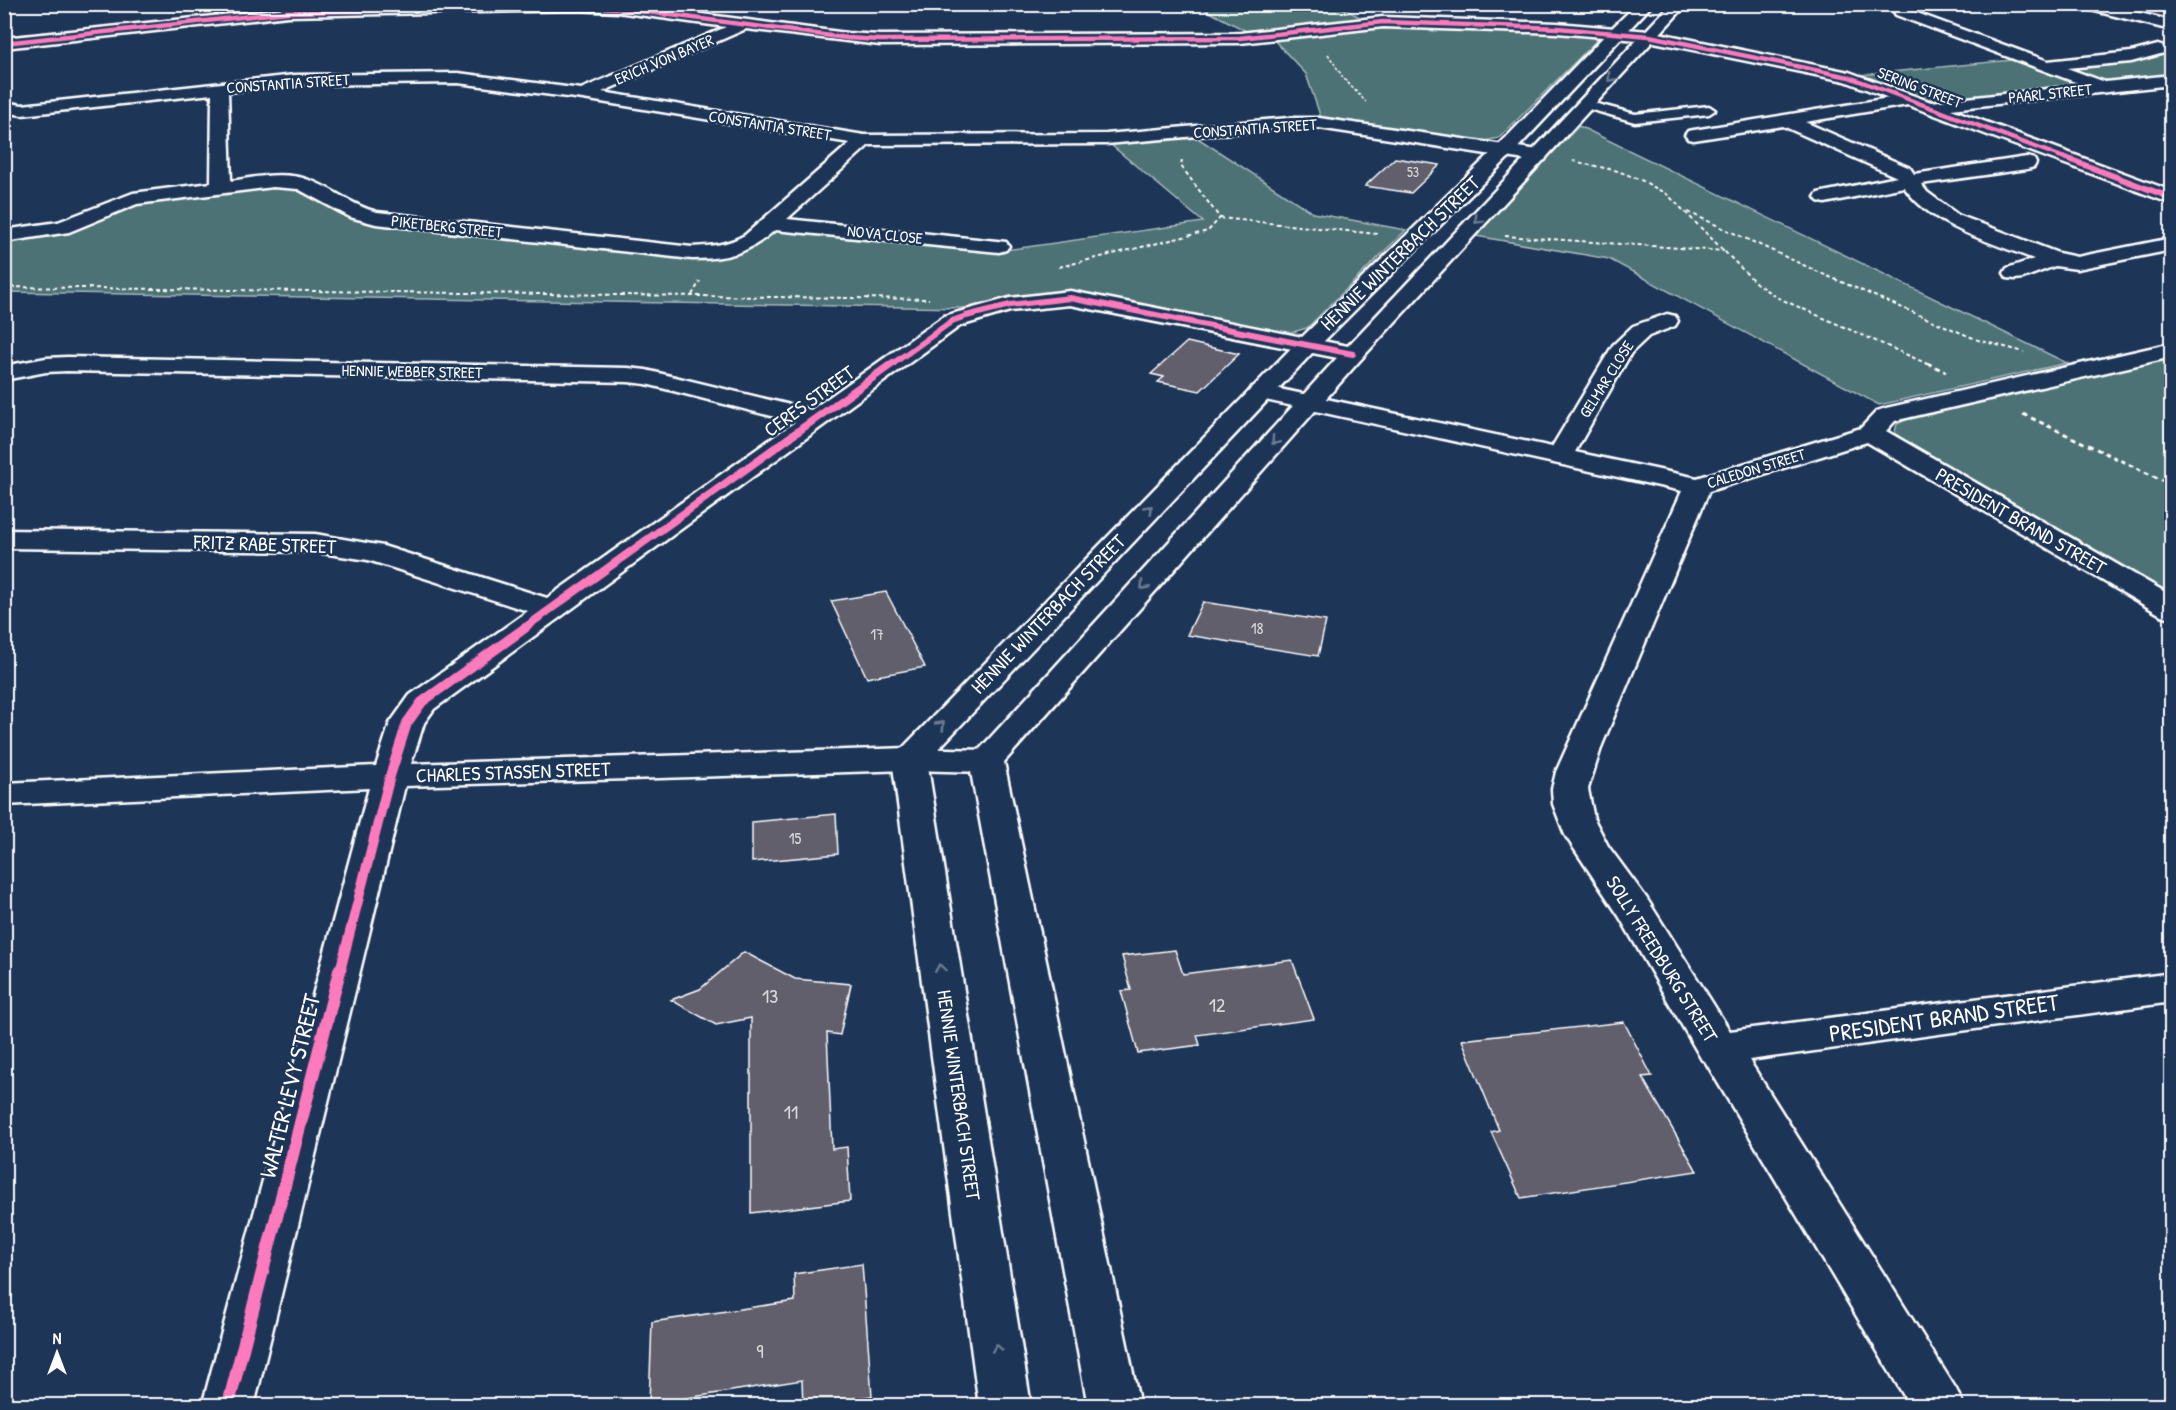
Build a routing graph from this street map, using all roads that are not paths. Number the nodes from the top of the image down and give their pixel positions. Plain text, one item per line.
1 (1646, 4) edge
2 (1680, 4) edge
3 (2084, 4) edge
4 (577, 5) edge
5 (1902, 8) edge
6 (262, 9) edge
7 (1354, 9) dead end
8 (1383, 22) junction
9 (745, 24) junction
10 (2163, 24) dead end
11 (1616, 32) junction
12 (1648, 36) junction
13 (4, 43) edge
14 (2158, 50) dead end
15 (2046, 65) junction
16 (2172, 80) edge
17 (220, 87) junction
18 (2104, 87) junction
19 (582, 94) junction
20 (1911, 100) junction
21 (1586, 105) junction
22 (1929, 106) junction
23 (4, 107) edge
24 (22, 110) junction
25 (1709, 110) dead end
26 (4, 116) edge
27 (1785, 120) junction
28 (1694, 135) dead end
29 (864, 140) junction
30 (1504, 151) junction
31 (1538, 156) junction
32 (2028, 163) dead end
33 (1910, 180) junction
34 (221, 186) junction
35 (1825, 197) dead end
36 (2172, 198) edge
37 (770, 223) junction
38 (4, 236) edge
39 (2172, 244) edge
40 (999, 246) dead end
41 (2054, 259) junction
42 (2015, 273) dead end
43 (1667, 321) dead end
44 (1306, 345) junction
45 (2172, 350) edge
46 (1353, 354) junction
47 (4, 373) edge
48 (1261, 392) junction
49 (1311, 401) junction
50 (815, 419) junction
51 (1870, 434) junction
52 (1560, 455) junction
53 (1698, 486) junction
54 (4, 539) edge
55 (552, 609) junction
56 (2172, 609) edge
57 (909, 759) junction
58 (986, 761) junction
59 (390, 776) junction
60 (4, 794) edge
61 (2172, 987) edge
62 (1717, 1049) junction
63 (228, 1406) edge
64 (1005, 1406) edge
65 (1114, 1406) edge
66 (1938, 1406) edge

1 - 11 street, HENNIE WINTERBACH STREET
2 - 12 street, HENNIE WINTERBACH STREET
3 - 10 street
4 - 6 street
4 - 9 street
5 - 15 street
6 - 13 street
7 - 8 street
8 - 9 street
8 - 11 street, SERING STREET
9 - 19 street, ERICH VON BAYER
11 - 12 street, SERING STREET
11 - 30 street, HENNIE WINTERBACH STREET
12 - 20 street, SERING STREET
12 -> 21 street, HENNIE WINTERBACH STREET
14 - 15 street
15 - 18 street
16 - 18 street, PAARL STREET
17 - 19 street, CONSTANTIA STREET
17 - 24 street, CONSTANTIA STREET
17 - 34 street
18 - 22 street, PAARL STREET
19 - 29 street, CONSTANTIA STREET
20 - 22 street, SERING STREET
20 - 27 street
21 - 25 lane
21 - 31 street, HENNIE WINTERBACH STREET
22 - 36 street, SERING STREET
23 - 24 street, CONSTANTIA STREET
24 - 26 street
27 - 28 street
27 - 33 street
29 - 30 street, CONSTANTIA STREET
29 - 37 street, PIKETBERG STREET
30 - 31 street, CONSTANTIA STREET
30 - 44 street, HENNIE WINTERBACH STREET
31 -> 46 street, HENNIE WINTERBACH STREET
32 - 33 street
33 - 35 street
33 - 41 street
34 - 37 street, PIKETBERG STREET
34 - 38 street, PIKETBERG STREET
37 - 40 street, NOVA CLOSE
39 - 41 street
41 - 42 street
43 - 52 street, GELMAR CLOSE
44 - 46 street, CERES STREET
44 - 48 street, HENNIE WINTERBACH STREET
44 - 50 street, CERES STREET
45 - 51 street, CALEDON STREET
46 - 49 street, HENNIE WINTERBACH STREET
47 - 50 street, HENNIE WEBBER STREET
48 - 49 street, CALEDON STREET
57 -> 48 street, HENNIE WINTERBACH STREET
49 - 52 street, CALEDON STREET
49 -> 58 street, HENNIE WINTERBACH STREET
50 - 55 street, CERES STREET
51 - 53 street, CALEDON STREET
51 - 56 street, PRESIDENT BRAND STREET
52 - 53 street, CALEDON STREET
53 - 62 street, SOLLY FREEDBURG STREET
54 - 55 street, FRITZ RABE STREET
55 - 59 street, CERES STREET
57 - 58 street, CHARLES STASSEN STREET
57 - 59 street, CHARLES STASSEN STREET
64 -> 57 street, HENNIE WINTERBACH STREET
58 - 65 street
59 - 60 street, CHARLES STASSEN STREET
59 - 63 street, WALTER LEVY STREET
61 - 62 street, PRESIDENT BRAND STREET
62 - 66 street, SOLLY FREEDBURG STREET

